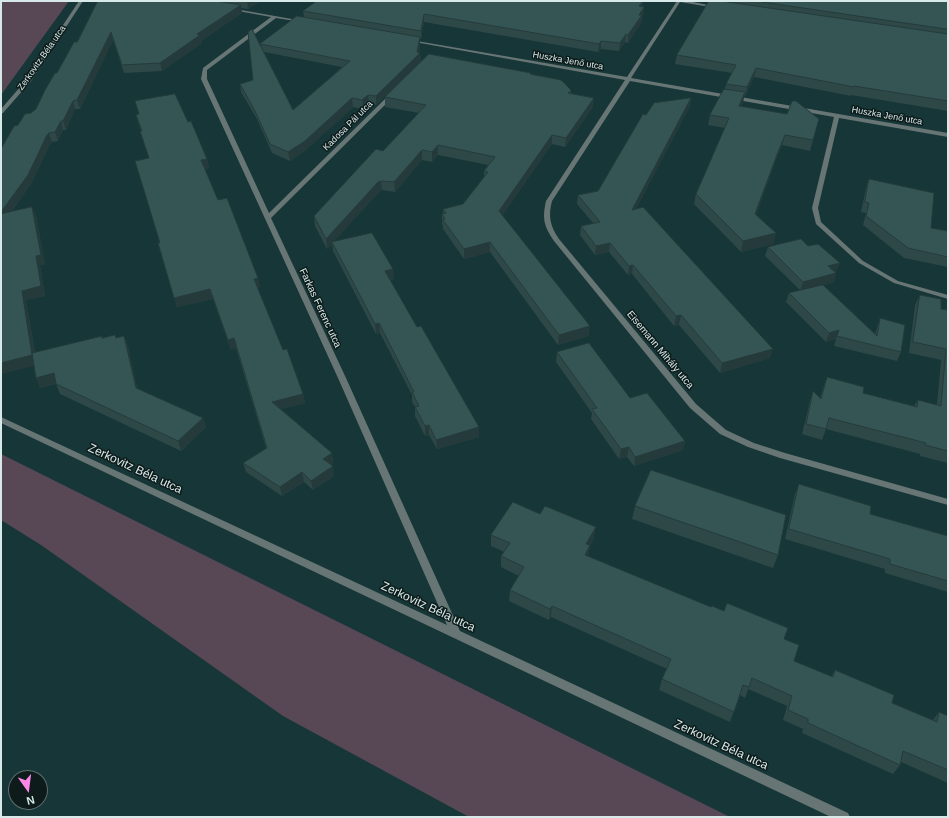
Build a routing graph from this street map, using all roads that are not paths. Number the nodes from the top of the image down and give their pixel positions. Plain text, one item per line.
1 (81, 1) edge
2 (679, 1) edge
3 (719, 7) edge
4 (222, 8) edge
5 (274, 17) junction
6 (305, 22) edge
7 (403, 40) edge
8 (441, 46) junction
9 (435, 52) dead end
10 (628, 79) junction
11 (396, 91) edge
12 (1, 112) edge
13 (837, 116) junction
14 (948, 135) edge
15 (268, 218) junction
16 (948, 297) edge
17 (1, 420) edge
18 (948, 502) edge
19 (456, 634) junction
20 (844, 817) edge

1 - 12 street, Zerkovitz Béla utca
2 - 3 street
2 - 10 street, Eisemann Mihály utca
4 - 5 street
5 - 6 street
5 - 15 street, Farkas Ferenc utca
7 - 8 street, Huszka Jenő utca
8 - 9 street
8 - 10 street, Huszka Jenő utca
10 - 13 street, Huszka Jenő utca
10 - 18 street, Eisemann Mihály utca
11 - 15 street, Kadosa Pál utca
13 - 14 street, Huszka Jenő utca
13 - 16 street
15 - 19 street, Farkas Ferenc utca
17 - 19 street, Zerkovitz Béla utca
19 - 20 street, Zerkovitz Béla utca

